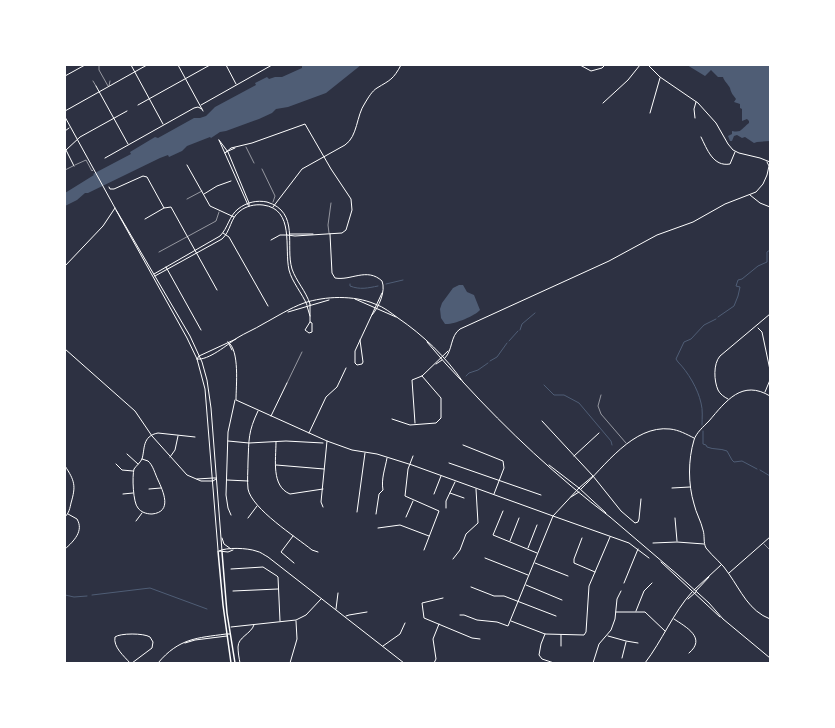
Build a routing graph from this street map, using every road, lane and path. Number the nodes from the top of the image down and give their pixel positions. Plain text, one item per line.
1 (84, 65) edge
2 (99, 65) edge
3 (131, 65) edge
4 (146, 65) edge
5 (178, 65) edge
6 (210, 65) edge
7 (226, 65) edge
8 (272, 65) edge
9 (401, 65) edge
10 (580, 65) edge
11 (605, 65) edge
12 (640, 65) edge
13 (648, 65) edge
14 (134, 72) junction
15 (65, 76) edge
16 (660, 77) junction
17 (186, 78) junction
18 (93, 81) dead end
19 (110, 81) dead end
20 (237, 85) junction
21 (96, 86) joint
22 (109, 86) junction
23 (99, 92) junction
24 (149, 99) junction
25 (696, 101) junction
26 (603, 103) dead end
27 (138, 105) dead end
28 (200, 105) junction
29 (65, 111) edge
30 (127, 111) dead end
31 (650, 113) dead end
32 (65, 117) edge
33 (113, 118) junction
34 (695, 118) dead end
35 (164, 125) junction
36 (69, 128) dead end
37 (65, 130) edge
38 (701, 137) dead end
39 (77, 139) junction
40 (128, 145) junction
41 (246, 147) dead end
42 (65, 149) edge
43 (228, 151) junction
44 (735, 152) junction
45 (225, 153) junction
46 (105, 158) dead end
47 (324, 158) junction
48 (767, 162) junction
49 (770, 162) edge
50 (254, 163) dead end
51 (187, 165) dead end
52 (74, 166) junction
53 (98, 168) dead end
54 (262, 169) dead end
55 (65, 170) edge
56 (231, 181) dead end
57 (109, 187) dead end
58 (202, 191) junction
59 (204, 194) junction
60 (750, 194) junction
61 (187, 199) dead end
62 (273, 202) dead end
63 (331, 202) dead end
64 (249, 203) junction
65 (246, 204) junction
66 (274, 205) junction
67 (249, 206) junction
68 (770, 206) edge
69 (115, 208) junction
70 (165, 208) junction
71 (272, 208) junction
72 (220, 211) junction
73 (233, 216) junction
74 (145, 219) dead end
75 (223, 233) junction
76 (290, 234) junction
77 (330, 234) junction
78 (226, 235) junction
79 (287, 235) junction
80 (316, 235) junction
81 (187, 236) junction
82 (290, 236) junction
83 (271, 240) dead end
84 (195, 251) junction
85 (159, 252) dead end
86 (197, 253) junction
87 (65, 266) edge
88 (166, 267) junction
89 (167, 270) junction
90 (154, 273) junction
91 (153, 276) junction
92 (156, 276) junction
93 (217, 290) dead end
94 (383, 291) junction
95 (331, 299) junction
96 (354, 299) junction
97 (309, 302) junction
98 (306, 303) junction
99 (310, 304) junction
100 (376, 304) junction
101 (307, 305) junction
102 (378, 305) junction
103 (268, 306) dead end
104 (374, 307) junction
105 (377, 308) junction
106 (285, 312) junction
107 (770, 314) edge
108 (372, 315) junction
109 (310, 317) junction
110 (397, 318) junction
111 (310, 322) junction
112 (758, 328) dead end
113 (201, 330) dead end
114 (237, 339) junction
115 (425, 339) junction
116 (360, 340) junction
117 (228, 342) junction
118 (231, 343) junction
119 (228, 345) junction
120 (65, 350) edge
121 (233, 350) junction
122 (449, 351) junction
123 (302, 352) dead end
124 (200, 356) junction
125 (442, 357) junction
126 (197, 359) junction
127 (441, 359) junction
128 (444, 359) junction
129 (201, 360) junction
130 (346, 368) dead end
131 (770, 370) edge
132 (422, 376) junction
133 (770, 380) edge
134 (463, 382) junction
135 (287, 383) joint
136 (764, 393) junction
137 (601, 395) dead end
138 (770, 396) edge
139 (728, 399) junction
140 (236, 400) junction
141 (258, 411) junction
142 (271, 416) junction
143 (392, 419) dead end
144 (542, 421) dead end
145 (415, 424) junction
146 (309, 433) junction
147 (599, 433) dead end
148 (178, 435) junction
149 (152, 436) junction
150 (195, 437) dead end
151 (694, 438) junction
152 (228, 441) junction
153 (327, 441) junction
154 (276, 442) junction
155 (248, 443) junction
156 (323, 443) dead end
157 (627, 444) junction
158 (463, 445) dead end
159 (366, 452) junction
160 (127, 454) dead end
161 (413, 456) dead end
162 (574, 456) junction
163 (170, 457) junction
164 (387, 457) junction
165 (142, 459) junction
166 (449, 463) dead end
167 (545, 463) junction
168 (116, 464) dead end
169 (138, 464) junction
170 (409, 464) junction
171 (276, 465) junction
172 (65, 466) edge
173 (324, 469) junction
174 (134, 471) junction
175 (441, 476) junction
176 (593, 476) junction
177 (213, 478) junction
178 (196, 479) junction
179 (217, 479) junction
180 (227, 480) junction
181 (213, 481) junction
182 (248, 481) junction
183 (456, 481) junction
184 (499, 481) junction
185 (690, 486) junction
186 (161, 488) junction
187 (579, 488) junction
188 (672, 488) dead end
189 (149, 489) dead end
190 (323, 489) junction
191 (476, 489) junction
192 (577, 490) junction
193 (581, 490) junction
194 (579, 492) junction
195 (134, 493) junction
196 (450, 493) junction
197 (123, 494) dead end
198 (434, 494) dead end
199 (494, 495) junction
200 (541, 495) dead end
201 (571, 497) junction
202 (464, 498) dead end
203 (641, 499) dead end
204 (413, 501) junction
205 (258, 506) junction
206 (323, 507) dead end
207 (446, 508) dead end
208 (503, 511) dead end
209 (142, 512) junction
210 (357, 512) dead end
211 (68, 514) junction
212 (376, 514) dead end
213 (231, 515) dead end
214 (553, 516) junction
215 (65, 517) edge
216 (406, 517) dead end
217 (610, 517) junction
218 (248, 518) dead end
219 (519, 518) dead end
220 (675, 518) dead end
221 (136, 521) dead end
222 (538, 525) dead end
223 (378, 528) dead end
224 (221, 536) junction
225 (293, 536) junction
226 (429, 536) junction
227 (611, 537) junction
228 (770, 537) edge
229 (582, 538) dead end
230 (510, 542) junction
231 (677, 542) junction
232 (653, 543) dead end
233 (763, 543) junction
234 (704, 544) junction
235 (65, 549) edge
236 (231, 549) junction
237 (528, 549) junction
238 (638, 549) junction
239 (235, 550) junction
240 (424, 550) dead end
241 (770, 550) edge
242 (218, 551) junction
243 (222, 551) junction
244 (318, 552) dead end
245 (538, 553) junction
246 (485, 558) dead end
247 (649, 558) dead end
248 (453, 559) dead end
249 (660, 560) junction
250 (534, 562) junction
251 (294, 563) dead end
252 (722, 565) junction
253 (231, 569) dead end
254 (595, 572) junction
255 (729, 574) junction
256 (529, 575) junction
257 (710, 575) junction
258 (568, 576) dead end
259 (624, 583) dead end
260 (652, 583) dead end
261 (525, 584) junction
262 (471, 587) dead end
263 (278, 589) junction
264 (694, 590) junction
265 (233, 591) dead end
266 (621, 591) dead end
267 (692, 592) junction
268 (696, 592) junction
269 (338, 593) dead end
270 (694, 594) junction
271 (322, 598) junction
272 (443, 598) dead end
273 (687, 599) junction
274 (562, 600) dead end
275 (518, 602) junction
276 (336, 609) junction
277 (636, 611) junction
278 (367, 612) dead end
279 (616, 612) junction
280 (460, 615) dead end
281 (556, 616) dead end
282 (345, 617) junction
283 (673, 619) junction
284 (723, 619) junction
285 (770, 619) edge
286 (296, 620) junction
287 (511, 620) junction
288 (280, 621) junction
289 (404, 623) dead end
290 (255, 624) junction
291 (439, 624) junction
292 (231, 627) dead end
293 (666, 632) junction
294 (226, 634) junction
295 (230, 634) junction
296 (545, 634) junction
297 (561, 634) junction
298 (607, 635) junction
299 (227, 636) junction
300 (480, 639) dead end
301 (626, 641) junction
302 (183, 643) junction
303 (638, 643) dead end
304 (383, 646) junction
305 (561, 646) dead end
306 (689, 653) dead end
307 (622, 658) dead end
308 (770, 658) edge
309 (131, 663) edge
310 (158, 663) edge
311 (231, 663) edge
312 (235, 663) edge
313 (240, 663) edge
314 (290, 663) edge
315 (404, 663) edge
316 (434, 663) edge
317 (554, 663) edge
318 (593, 663) edge
319 (645, 663) edge

1 - 15 street
2 - 22 street
3 - 14 street
4 - 14 street
5 - 17 street
6 - 17 street
7 - 20 street
8 - 20 street
9 - 47 street
10 - 11 street
12 - 26 street
13 - 16 street
14 - 22 street
14 - 24 street
16 - 25 street
16 - 31 street
17 - 24 street
17 - 28 street
18 - 21 street
19 - 22 street
20 - 28 street
21 - 23 street
22 - 23 street
23 - 29 street
23 - 33 street
24 - 27 street
24 - 35 street
25 - 34 street
25 - 44 street
28 - 35 street
30 - 33 street
32 - 39 street
33 - 39 street
33 - 40 street
35 - 40 street
36 - 37 street
38 - 44 street
39 - 42 street
39 - 69 street
40 - 46 street
41 - 50 street
42 - 52 street
43 - 45 street
43 - 45 street
43 - 47 street
43 - 64 street
44 - 48 street
45 - 65 street
47 - 66 street
47 - 77 street
48 - 49 street
48 - 60 street
51 - 58 street
52 - 53 street
52 - 55 street
54 - 62 street
56 - 59 street
57 - 70 street
58 - 59 street
58 - 61 street
59 - 72 street
60 - 68 street
60 - 122 street
63 - 77 street
64 - 65 street
64 - 66 street
64 - 67 street
65 - 67 street
65 - 73 street
66 - 71 street
66 - 76 street
67 - 71 street
67 - 73 street
69 - 87 street
69 - 90 street
69 - 91 street
70 - 74 street
70 - 81 street
71 - 79 street
72 - 73 street
72 - 81 street
73 - 75 street
73 - 78 street
75 - 78 street
75 - 84 street
76 - 79 street
76 - 80 street
76 - 82 street
77 - 80 street
77 - 94 street
78 - 86 street
78 - 103 street
79 - 82 street
79 - 83 street
79 - 98 street
80 - 82 street
81 - 84 street
81 - 85 street
82 - 97 street
84 - 86 street
84 - 88 street
86 - 89 street
86 - 93 street
88 - 89 street
88 - 90 street
89 - 92 street
89 - 113 street
90 - 91 street
90 - 92 street
91 - 92 street
91 - 126 street
92 - 124 street
94 - 100 street
94 - 102 street
95 - 96 street
95 - 97 street
95 - 99 street
96 - 100 street
96 - 104 street
97 - 98 street
97 - 99 street
98 - 101 street
98 - 106 street
99 - 101 street
99 - 109 street
100 - 102 street
100 - 104 street
101 - 106 street
101 - 109 street
102 - 105 street
102 - 110 street
104 - 105 street
104 - 108 street
105 - 108 street
105 - 110 street
106 - 114 street
107 - 139 street
108 - 116 street
109 - 111 street
110 - 115 street
111 - 111 street
112 - 131 street
114 - 117 street
114 - 118 street
115 - 125 street
115 - 127 street
116 - 116 street
117 - 118 street
117 - 119 street
117 - 124 street
118 - 119 street
118 - 121 street
119 - 121 street
119 - 129 street
120 - 149 street
121 - 140 street
122 - 125 street
122 - 128 street
123 - 135 street
124 - 126 street
124 - 129 street
125 - 127 street
125 - 128 street
126 - 129 street
126 - 177 street
127 - 128 street
127 - 132 street
127 - 134 street
128 - 134 street
129 - 179 street
130 - 146 street
132 - 145 street
132 - 145 street
133 - 136 street
134 - 167 street
135 - 142 street
136 - 138 street
136 - 139 street
137 - 157 street
139 - 151 street
140 - 141 street
140 - 152 street
141 - 142 street
141 - 155 street
142 - 146 street
143 - 145 street
144 - 162 street
146 - 153 street
147 - 162 street
148 - 149 street
148 - 150 street
148 - 163 street
149 - 163 street
149 - 165 street
151 - 157 street
151 - 185 street
152 - 155 street
152 - 180 street
153 - 159 street
153 - 173 street
154 - 155 street
154 - 156 street
154 - 171 street
155 - 182 street
157 - 176 street
158 - 184 street
159 - 164 street
159 - 210 street
160 - 169 street
161 - 170 street
162 - 176 street
163 - 178 street
164 - 170 street
164 - 212 street
165 - 169 street
165 - 186 street
166 - 184 street
167 - 187 street
167 - 192 street
168 - 174 street
169 - 174 street
170 - 175 street
170 - 204 street
171 - 173 street
171 - 190 street
172 - 211 street
173 - 190 street
174 - 195 street
175 - 183 street
175 - 198 street
176 - 187 street
176 - 193 street
176 - 203 street
177 - 178 street
177 - 179 street
177 - 181 street
178 - 181 street
179 - 181 street
179 - 224 street
180 - 182 street
180 - 213 street
181 - 242 street
182 - 205 street
183 - 191 street
183 - 196 street
184 - 199 street
184 - 200 street
185 - 188 street
185 - 234 street
186 - 189 street
186 - 209 street
187 - 192 street
187 - 193 street
190 - 206 street
191 - 199 street
191 - 248 street
192 - 194 street
192 - 201 street
193 - 194 street
193 - 217 street
194 - 201 street
194 - 217 street
195 - 197 street
195 - 209 street
196 - 202 street
196 - 207 street
199 - 214 street
201 - 214 street
204 - 216 street
204 - 226 street
205 - 218 street
205 - 225 street
208 - 230 street
209 - 221 street
211 - 215 street
211 - 235 street
214 - 227 street
214 - 245 street
217 - 249 street
219 - 230 street
220 - 231 street
222 - 237 street
223 - 226 street
224 - 236 street
224 - 243 street
225 - 244 street
225 - 251 street
226 - 240 street
227 - 238 street
227 - 254 street
228 - 233 street
229 - 254 street
230 - 237 street
231 - 232 street
231 - 234 street
233 - 241 street
233 - 255 street
234 - 252 street
236 - 239 street
236 - 243 street
237 - 245 street
238 - 247 street
238 - 259 street
239 - 243 street
239 - 271 street
242 - 243 street
242 - 294 main road
243 - 295 main road
245 - 250 street
246 - 256 street
249 - 264 street
249 - 267 street
250 - 256 street
250 - 258 street
252 - 255 street
252 - 257 street
253 - 263 street
254 - 297 street
255 - 285 street
256 - 261 street
257 - 264 street
257 - 268 street
260 - 277 street
261 - 274 street
261 - 275 street
262 - 275 street
263 - 265 street
263 - 288 street
264 - 267 street
264 - 268 street
266 - 279 street
267 - 270 street
267 - 273 street
268 - 270 street
268 - 284 street
269 - 276 street
270 - 273 street
270 - 284 street
271 - 276 street
271 - 286 street
272 - 291 street
273 - 283 street
275 - 281 street
275 - 287 street
276 - 282 street
277 - 279 street
277 - 293 street
278 - 282 street
279 - 298 street
280 - 287 street
282 - 304 street
283 - 293 street
283 - 306 street
284 - 308 street
286 - 288 street
286 - 314 street
287 - 296 street
288 - 290 street
289 - 304 street
290 - 292 street
290 - 313 street
291 - 300 street
291 - 316 street
293 - 319 street
294 - 295 street
294 - 299 main road
294 - 302 street
295 - 299 street
295 - 312 main road
296 - 297 street
296 - 317 street
297 - 305 street
298 - 301 street
298 - 318 street
299 - 302 street
299 - 311 main road
301 - 303 street
301 - 307 street
302 - 310 street
304 - 315 street
309 - 309 street

